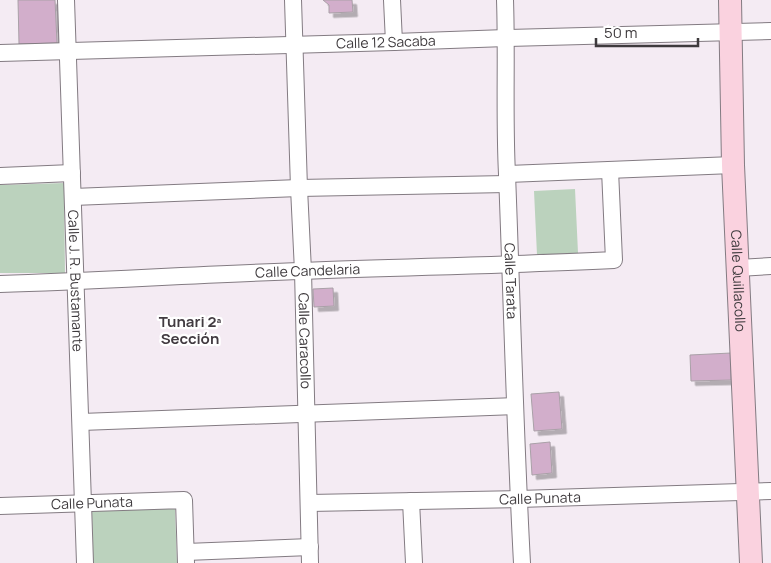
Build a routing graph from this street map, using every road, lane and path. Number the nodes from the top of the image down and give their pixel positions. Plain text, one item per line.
1 (66, 0) edge
2 (293, 0) edge
3 (392, 0) edge
4 (505, 0) edge
5 (730, 0) edge
6 (771, 31) edge
7 (731, 32) junction
8 (506, 38) junction
9 (394, 42) junction
10 (296, 45) junction
11 (68, 50) junction
12 (0, 52) edge
13 (733, 165) junction
14 (610, 170) junction
15 (72, 173) junction
16 (0, 176) edge
17 (507, 179) junction
18 (299, 188) junction
19 (73, 197) junction
20 (509, 265) junction
21 (771, 266) edge
22 (738, 268) junction
23 (303, 271) junction
24 (76, 281) junction
25 (0, 284) edge
26 (514, 406) junction
27 (306, 414) junction
28 (81, 422) junction
29 (771, 491) edge
30 (748, 492) junction
31 (519, 499) junction
32 (411, 500) junction
33 (309, 503) junction
34 (83, 504) junction
35 (0, 506) edge
36 (310, 555) edge
37 (186, 558) edge
38 (85, 563) edge
39 (414, 563) edge
40 (522, 563) edge
41 (751, 563) edge

1 - 11 street, Calle J. R. Bustamante
2 - 10 street, Calle Caracollo
3 - 9 street
4 - 8 street, Calle Tarata
5 - 7 street, Calle Quillacollo
6 - 7 street, Calle 12 Sacaba
7 - 8 street, Calle 12 Sacaba
7 - 13 street, Calle Quillacollo
8 - 9 street, Calle 12 Sacaba
8 - 17 street, Calle Tarata
9 - 10 street, Calle 12 Sacaba
10 - 11 street, Calle 12 Sacaba
10 - 18 street, Calle Caracollo
11 - 12 street, Calle 12 Sacaba
11 - 15 street, Calle J. R. Bustamante
13 - 14 street
13 - 22 street, Calle Quillacollo
14 - 17 street
14 - 20 street, Calle Candelaria
15 - 16 street
15 - 19 street, Calle J. R. Bustamante
17 - 18 street
17 - 20 street, Calle Tarata
18 - 19 street
18 - 23 street, Calle Caracollo
19 - 24 street, Calle J. R. Bustamante
20 - 23 street, Calle Candelaria
20 - 26 street, Calle Tarata
21 - 22 street
22 - 30 street, Calle Quillacollo
23 - 24 street, Calle Candelaria
23 - 27 street, Calle Caracollo
24 - 25 street, Calle Candelaria
24 - 28 street, Calle J. R. Bustamante
26 - 27 street
26 - 31 street, Calle Tarata
27 - 28 street
27 - 33 street, Calle Caracollo
28 - 34 street, Calle J. R. Bustamante
29 - 30 street, Calle Punata
30 - 31 street, Calle Punata
30 - 41 street, Calle Quillacollo
31 - 32 street, Calle Punata
31 - 40 street, Calle Tarata
32 - 33 street, Calle Punata
32 - 39 street
33 - 36 street, Calle Caracollo
34 - 35 street, Calle Punata
34 - 37 street, Calle Punata
34 - 38 street, Calle J. R. Bustamante
36 - 37 street

